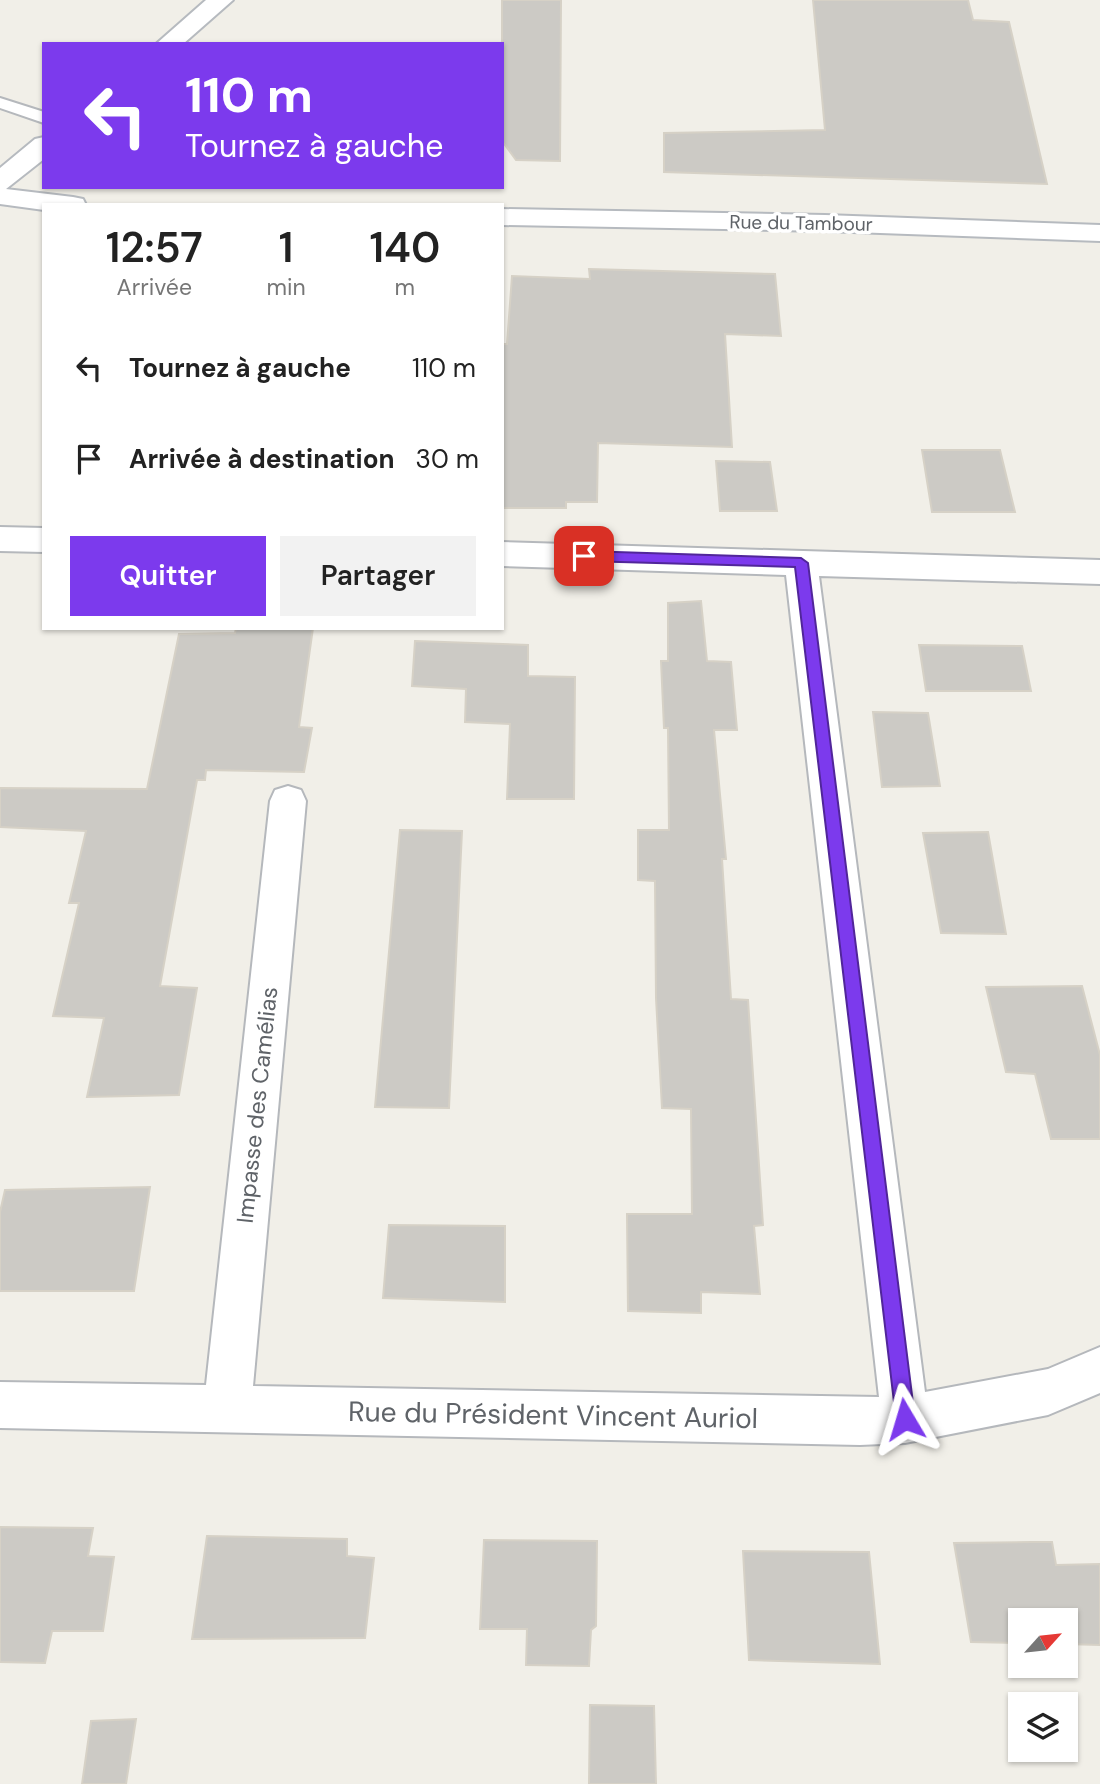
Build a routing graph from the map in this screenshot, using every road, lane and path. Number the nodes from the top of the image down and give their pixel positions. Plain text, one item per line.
1 (221, 0) edge
2 (170, 42) edge
3 (0, 103) edge
4 (42, 117) edge
5 (42, 147) edge
6 (0, 182) edge
7 (0, 196) edge
8 (57, 203) edge
9 (504, 217) edge
10 (1100, 233) edge
11 (0, 539) edge
12 (42, 540) edge
13 (504, 554) edge
14 (801, 563) junction
15 (1100, 572) edge
16 (288, 801) dead end
17 (1100, 1370) edge
18 (0, 1405) edge
19 (227, 1409) junction
20 (905, 1419) junction

1 - 2 street
3 - 4 lane
5 - 6 street
7 - 8 street
9 - 10 street, Rue du Tambour
11 - 12 street
13 - 14 street
14 - 15 street
14 - 20 street
16 - 19 street, Impasse des Camélias
17 - 20 street, Rue du Président Vincent Auriol
18 - 19 street, Rue du Président Vincent Auriol
19 - 20 street, Rue du Président Vincent Auriol

